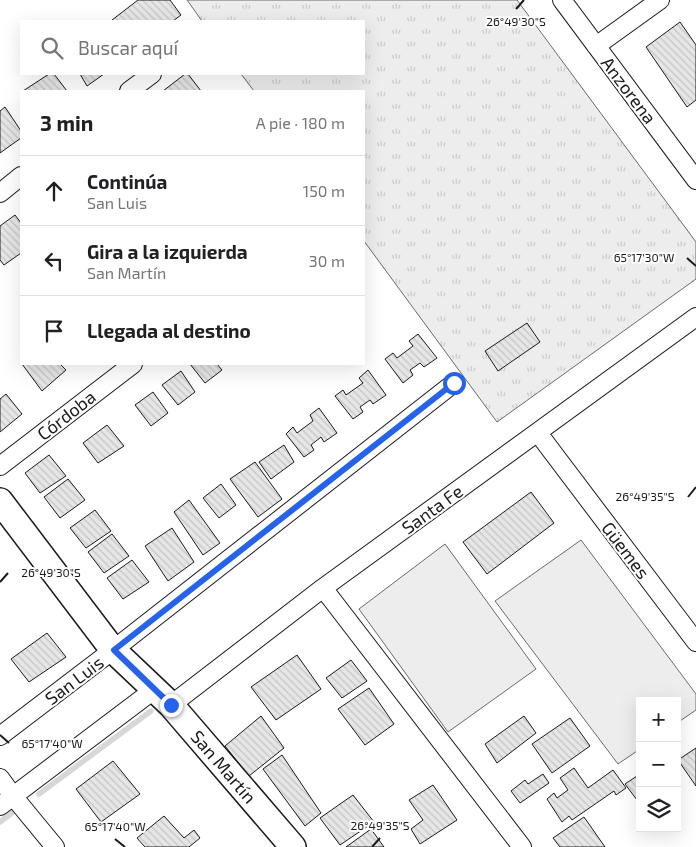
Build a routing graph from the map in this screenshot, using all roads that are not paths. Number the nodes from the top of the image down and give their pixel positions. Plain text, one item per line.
1 (562, 0) edge
2 (660, 0) edge
3 (596, 46) junction
4 (151, 75) edge
5 (130, 90) edge
6 (20, 177) edge
7 (696, 180) edge
8 (0, 193) edge
9 (696, 317) edge
10 (132, 365) edge
11 (454, 383) dead end
12 (538, 433) junction
13 (0, 466) edge
14 (0, 501) edge
15 (323, 588) junction
16 (696, 642) edge
17 (114, 650) junction
18 (163, 697) junction
19 (0, 736) edge
20 (0, 778) edge
21 (6, 801) edge
22 (55, 847) edge
23 (293, 847) edge
24 (522, 847) edge

1 - 3 street, Anzorena
2 - 3 street
3 - 7 street, Anzorena
4 - 5 street
6 - 8 street
9 - 12 street, Santa Fe
10 - 13 street, Córdoba
11 - 17 street, San Luis
12 - 15 street, Santa Fe
12 - 16 street, Güemes
14 - 17 street, San Martín
15 - 18 street, Santa Fe
15 - 24 street
17 - 18 street, San Martín
17 - 19 street, San Luis
18 - 21 street, Santa Fe
18 - 23 street, San Martín
20 - 21 street
21 - 22 street

